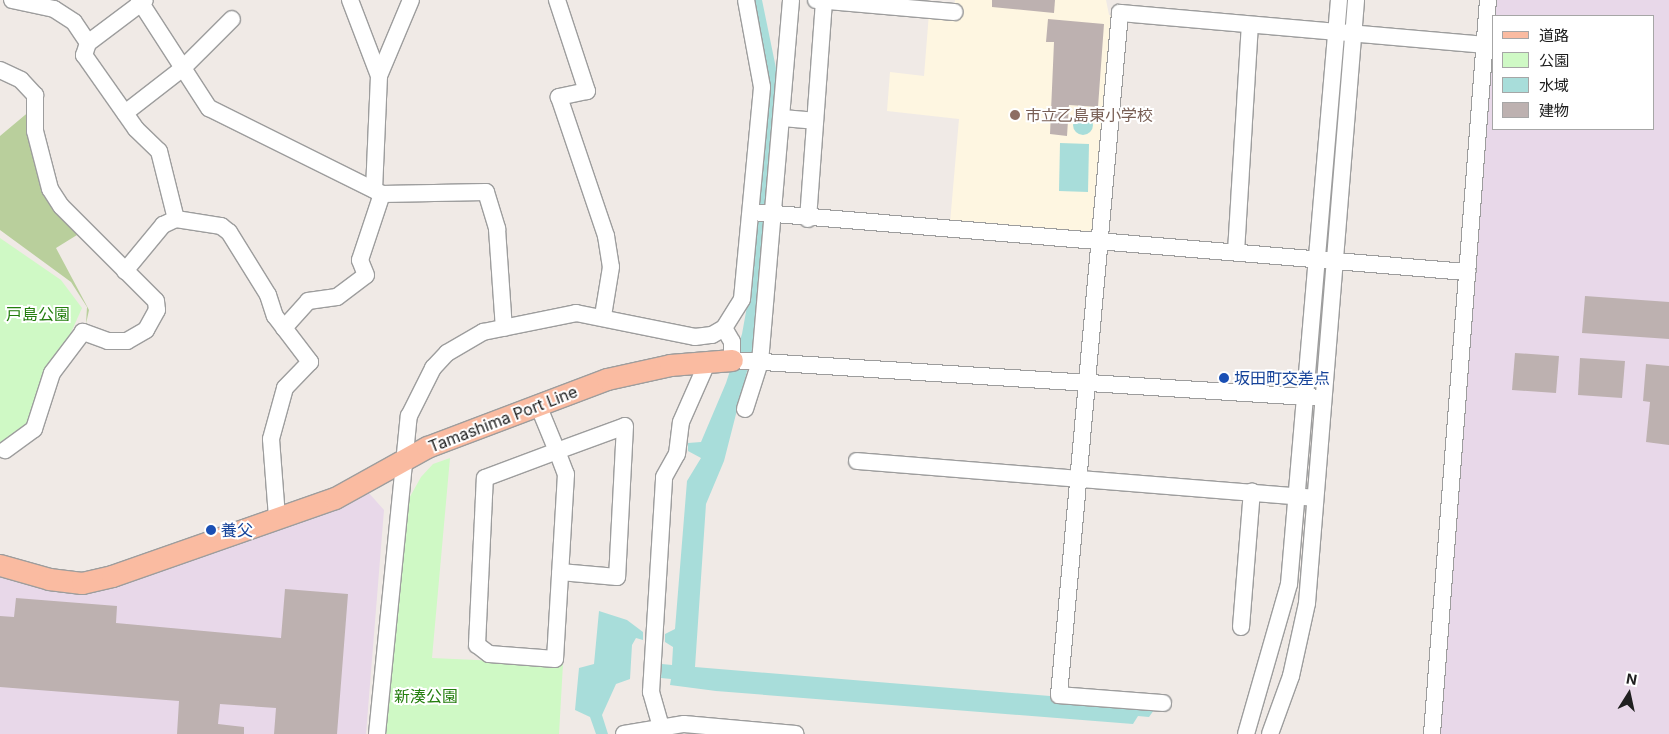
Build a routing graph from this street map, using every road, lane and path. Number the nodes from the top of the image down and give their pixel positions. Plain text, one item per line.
1 (12, 0) edge
2 (350, 0) edge
3 (411, 0) edge
4 (557, 0) edge
5 (746, 0) edge
6 (791, 0) edge
7 (819, 0) edge
8 (1339, 0) edge
9 (1356, 0) edge
10 (1488, 0) edge
11 (142, 1) edge
12 (954, 12) dead end
13 (232, 19) dead end
14 (1250, 25) junction
15 (1344, 34) junction
16 (88, 43) junction
17 (1484, 45) junction
18 (183, 68) junction
19 (0, 70) edge
20 (379, 76) junction
21 (125, 113) junction
22 (782, 118) junction
23 (815, 121) junction
24 (378, 192) junction
25 (752, 212) junction
26 (773, 215) junction
27 (176, 219) junction
28 (808, 219) junction
29 (1099, 242) junction
30 (1236, 252) junction
31 (1317, 259) junction
32 (1335, 261) junction
33 (125, 271) junction
34 (1467, 272) junction
35 (603, 316) junction
36 (284, 328) junction
37 (504, 328) junction
38 (724, 328) junction
39 (732, 360) junction
40 (760, 362) junction
41 (707, 363) junction
42 (1087, 384) junction
43 (1305, 397) junction
44 (1322, 398) junction
45 (538, 405) junction
46 (745, 410) dead end
47 (5, 450) dead end
48 (557, 451) junction
49 (857, 460) dead end
50 (404, 463) junction
51 (1078, 478) junction
52 (1252, 492) junction
53 (1306, 497) junction
54 (277, 517) junction
55 (0, 565) edge
56 (560, 572) junction
57 (1241, 627) dead end
58 (1163, 703) dead end
59 (662, 730) edge
60 (377, 734) edge
61 (624, 734) edge
62 (796, 734) edge
63 (1246, 734) edge
64 (1270, 734) edge
65 (1432, 734) edge

1 - 16 street
2 - 20 street
3 - 20 street
4 - 35 street
5 - 25 street
6 - 22 street
7 - 12 street
7 - 23 street
8 - 15 street
9 - 15 street
10 - 17 street
11 - 16 street
11 - 18 street
13 - 18 street
14 - 15 street
14 - 29 street
14 - 30 street
15 - 17 street
15 - 31 street
15 - 32 street
16 - 21 street
17 - 34 street
18 - 21 street
18 - 24 street
19 - 33 street
20 - 24 street
21 - 27 street
22 - 23 street
22 - 26 street
23 - 28 street
24 - 36 street
24 - 37 street
25 - 26 street
25 - 38 street
26 - 28 street
26 - 40 street
27 - 33 street
27 - 36 street
28 - 29 street
29 - 30 street
29 - 42 street
30 - 31 street
31 - 32 street
31 - 43 street
32 - 34 street
32 - 44 street
33 - 47 street
34 - 65 street
35 - 37 street
35 - 38 street
36 - 54 street
37 - 50 street
38 - 39 street
39 - 40 street
39 - 41 main road, Tamashima Port Line
40 - 42 street
40 - 46 street
41 - 45 main road, Tamashima Port Line
41 - 59 street
42 - 43 street
42 - 51 street
43 - 44 street
43 - 53 street
44 - 53 street
45 - 48 street
45 - 50 main road, Tamashima Port Line
48 - 56 street
48 - 56 street
48 - 56 street
49 - 51 street
50 - 54 main road, Tamashima Port Line
50 - 60 street
51 - 52 street
51 - 58 street
52 - 53 street
52 - 57 street
53 - 63 street
53 - 64 street
54 - 55 main road, Tamashima Port Line
59 - 61 street
59 - 62 street

